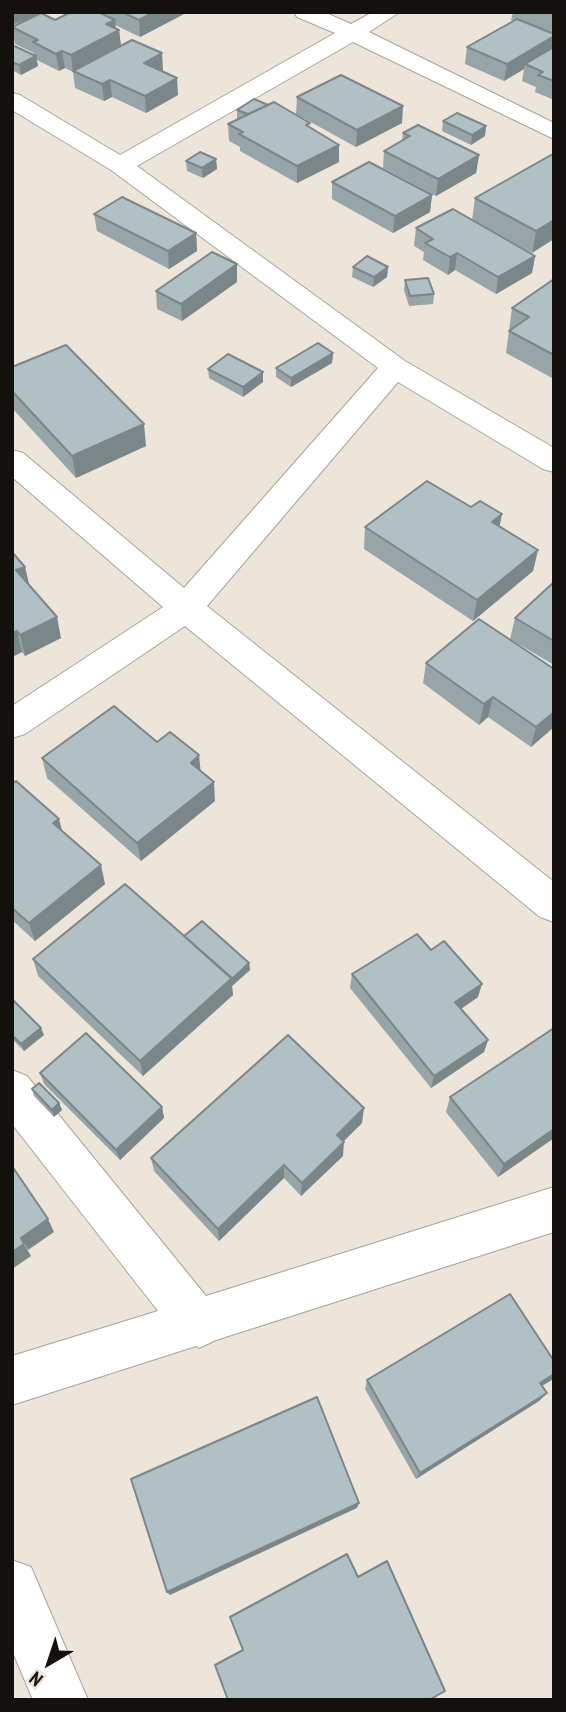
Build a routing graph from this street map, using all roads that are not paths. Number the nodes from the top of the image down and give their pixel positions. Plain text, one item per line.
1 (304, 12) edge
2 (389, 12) edge
3 (353, 33) junction
4 (12, 100) edge
5 (554, 132) edge
6 (120, 165) junction
7 (395, 367) junction
8 (12, 460) edge
9 (554, 463) edge
10 (186, 608) junction
11 (12, 724) edge
12 (554, 905) edge
13 (12, 1090) edge
14 (554, 1209) edge
15 (199, 1324) junction
16 (12, 1381) edge
17 (12, 1586) edge
18 (61, 1700) edge

1 - 3 street
2 - 3 street
3 - 5 street
3 - 6 street
4 - 6 street
6 - 7 street
7 - 9 street
7 - 10 street
8 - 10 street
10 - 11 street
10 - 12 street
13 - 15 street
14 - 15 street
15 - 16 street
17 - 18 street

